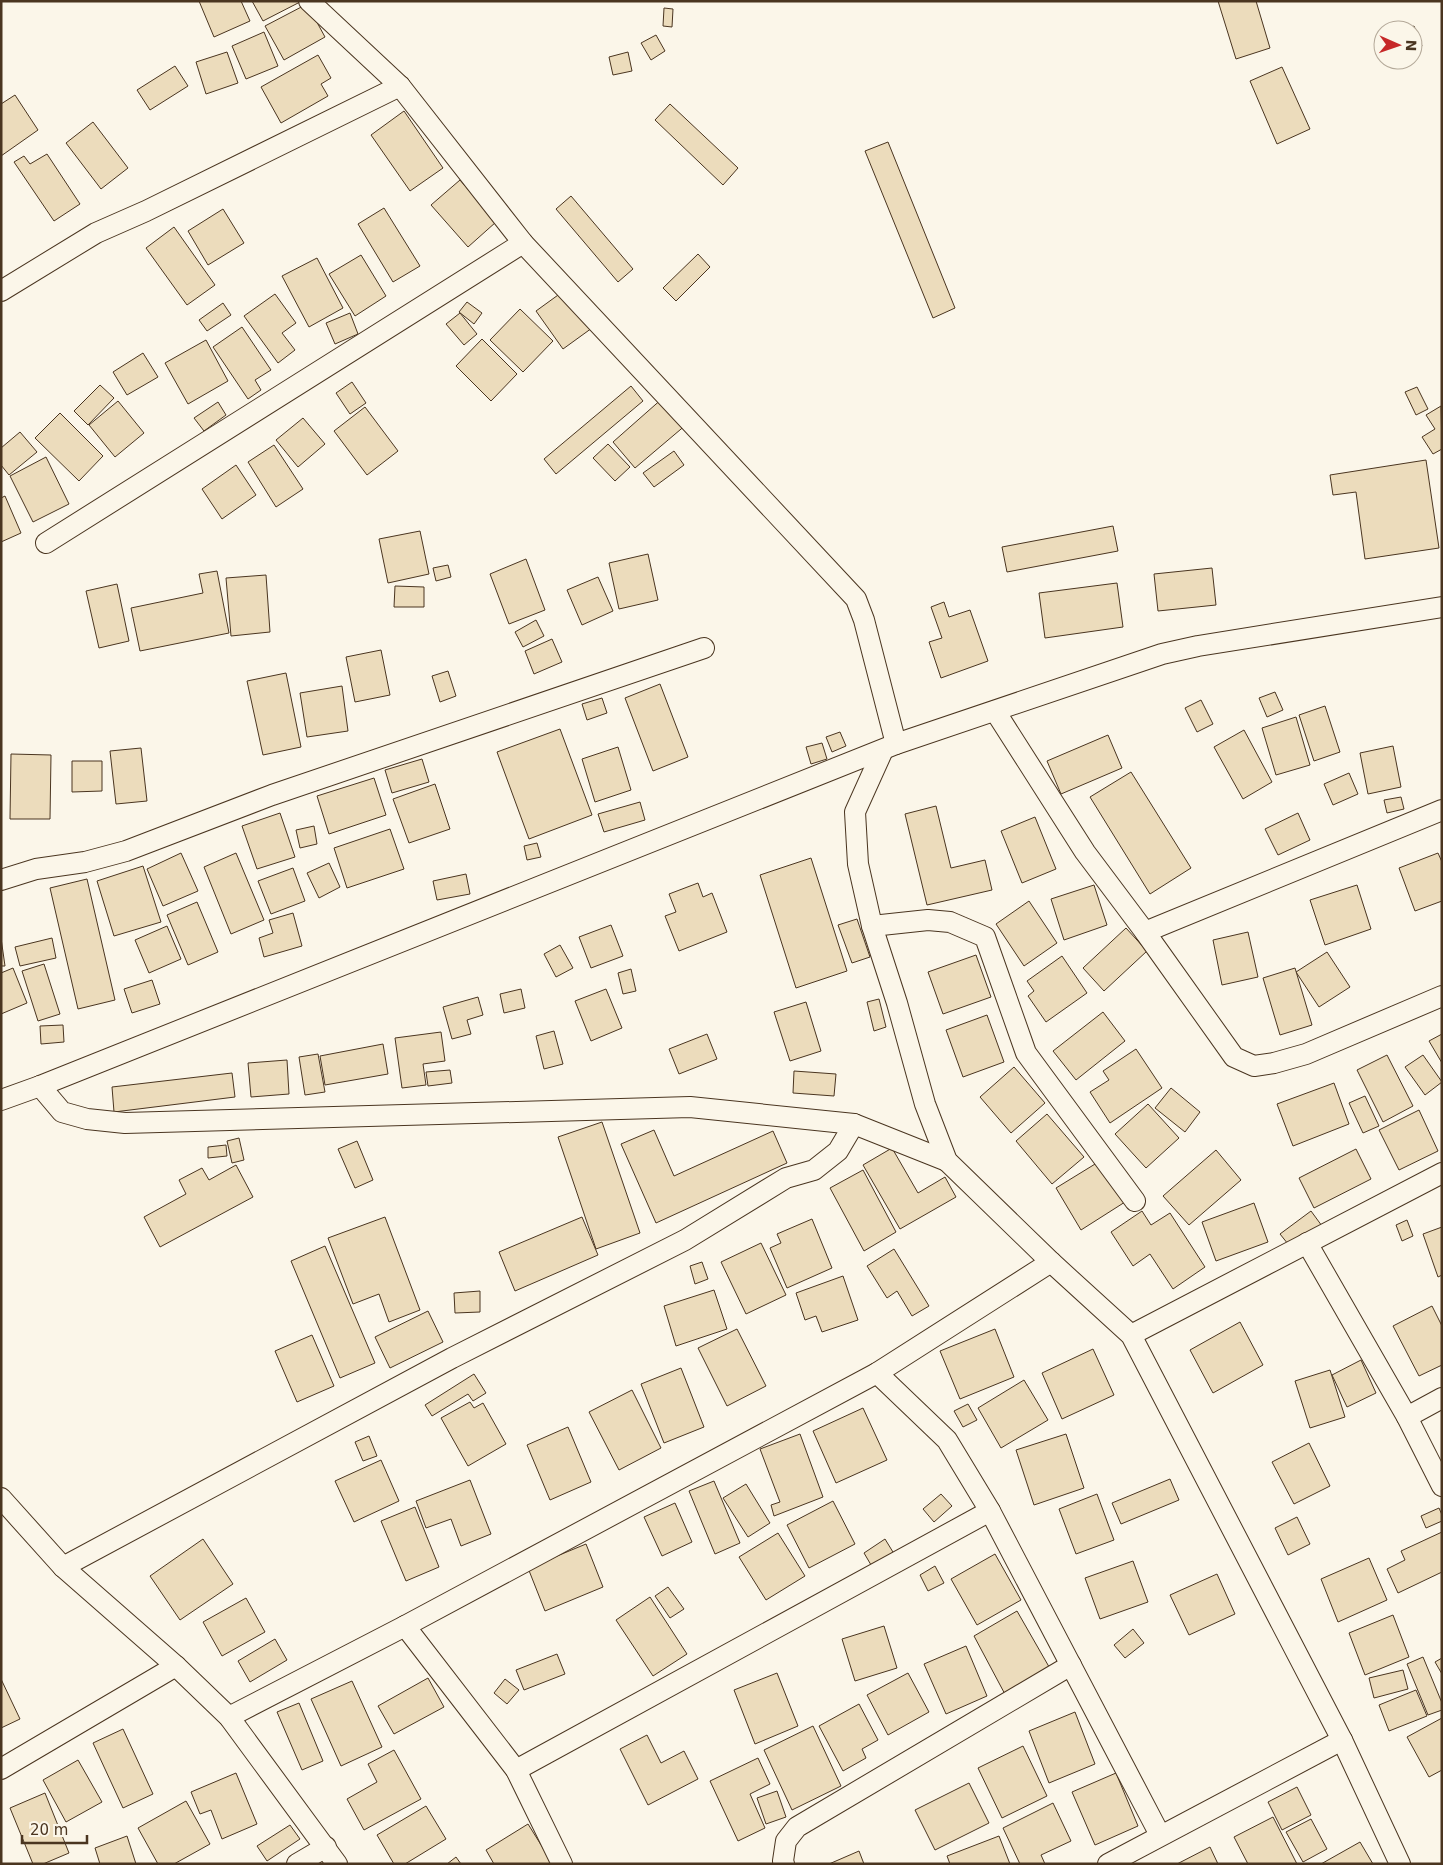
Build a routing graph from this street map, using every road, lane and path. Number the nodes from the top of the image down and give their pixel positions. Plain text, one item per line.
1 (309, 1) edge
2 (400, 86) junction
3 (523, 243) junction
4 (1, 291) edge
5 (46, 543) dead end
6 (1442, 607) edge
7 (704, 648) dead end
8 (995, 711) junction
9 (890, 747) junction
10 (1442, 810) edge
11 (1, 880) edge
12 (872, 926) junction
13 (1145, 932) junction
14 (1442, 996) edge
15 (40, 1086) junction
16 (1, 1100) edge
17 (854, 1124) junction
18 (947, 1161) junction
19 (1442, 1173) edge
20 (1135, 1201) dead end
21 (1307, 1244) junction
22 (1051, 1262) junction
23 (1131, 1335) junction
24 (877, 1373) junction
25 (1442, 1398) edge
26 (1407, 1417) junction
27 (1442, 1486) edge
28 (1, 1498) edge
29 (990, 1511) junction
30 (63, 1567) junction
31 (405, 1626) junction
32 (1071, 1665) junction
33 (176, 1666) junction
34 (228, 1717) junction
35 (1342, 1740) junction
36 (1, 1769) edge
37 (516, 1770) junction
38 (1160, 1835) junction
39 (326, 1847) junction
40 (297, 1864) edge
41 (337, 1864) edge
42 (562, 1864) edge
43 (784, 1864) edge
44 (1108, 1864) edge
45 (1400, 1864) edge

1 - 2 street
2 - 3 street
2 - 4 street
3 - 5 street
3 - 9 street
6 - 8 street
7 - 11 street
8 - 9 street
8 - 13 street
9 - 12 street
9 - 15 street
10 - 13 street
12 - 18 street
12 - 20 street
13 - 14 street
15 - 16 street
15 - 17 street
17 - 18 street
17 - 30 street
18 - 22 street
19 - 21 street
21 - 23 street
21 - 26 street
22 - 23 street
22 - 24 street
23 - 35 street
24 - 29 street
24 - 31 street
25 - 26 street
26 - 27 street
28 - 30 street
29 - 32 street
29 - 37 street
30 - 33 street
31 - 34 street
31 - 37 street
32 - 38 street
32 - 43 street
33 - 34 street
33 - 36 street
34 - 39 street
35 - 38 street
35 - 45 street
37 - 42 street
38 - 44 street
39 - 40 street
39 - 41 street

